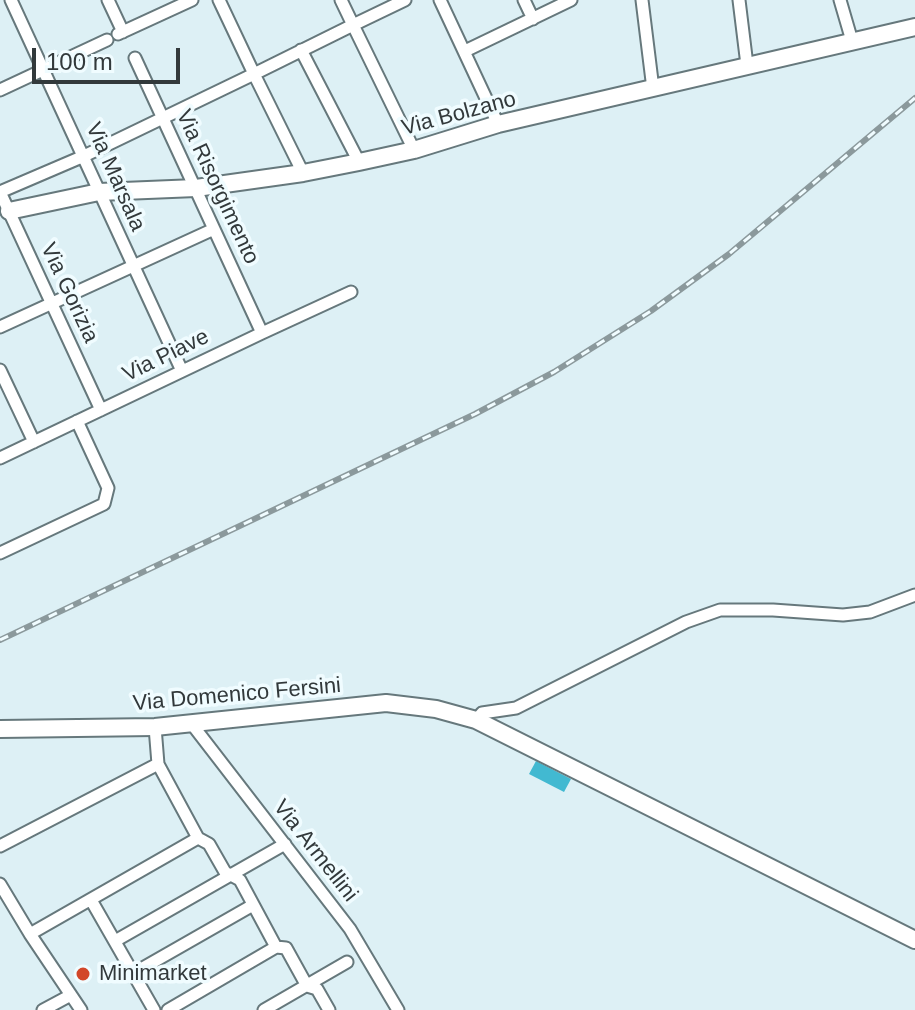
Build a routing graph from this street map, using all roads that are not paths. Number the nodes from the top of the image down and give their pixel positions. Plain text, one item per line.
1 (11, 0) edge
2 (108, 0) edge
3 (192, 0) edge
4 (219, 0) edge
5 (341, 0) edge
6 (405, 0) edge
7 (440, 0) edge
8 (524, 0) edge
9 (571, 0) edge
10 (642, 0) edge
11 (739, 0) edge
12 (840, 0) edge
13 (533, 19) junction
14 (353, 25) junction
15 (915, 27) edge
16 (107, 40) dead end
17 (852, 41) junction
18 (301, 50) junction
19 (465, 51) junction
20 (135, 58) dead end
21 (747, 65) junction
22 (44, 69) junction
23 (254, 74) junction
24 (653, 89) junction
25 (0, 90) edge
26 (163, 118) junction
27 (498, 124) junction
28 (414, 150) junction
29 (84, 156) junction
30 (359, 162) junction
31 (303, 173) junction
32 (196, 188) junction
33 (0, 192) edge
34 (99, 192) junction
35 (5, 212) edge
36 (214, 229) junction
37 (133, 266) junction
38 (351, 292) dead end
39 (51, 303) junction
40 (0, 327) edge
41 (262, 333) junction
42 (0, 370) edge
43 (182, 371) junction
44 (4, 387) edge
45 (101, 410) junction
46 (77, 421) junction
47 (34, 442) junction
48 (0, 458) edge
49 (0, 553) edge
50 (915, 595) edge
51 (476, 720) junction
52 (191, 723) junction
53 (155, 727) junction
54 (0, 729) edge
55 (158, 764) junction
56 (198, 838) junction
57 (285, 844) junction
58 (0, 846) edge
59 (231, 875) junction
60 (2, 892) edge
61 (91, 900) junction
62 (253, 905) junction
63 (30, 934) junction
64 (915, 940) edge
65 (115, 941) junction
66 (276, 947) junction
67 (347, 962) dead end
68 (134, 973) junction
69 (307, 986) junction
70 (71, 995) junction
71 (173, 1009) edge
72 (43, 1010) edge
73 (81, 1010) edge
74 (154, 1010) edge
75 (264, 1010) edge
76 (329, 1010) edge
77 (398, 1010) edge

1 - 22 street, Via Marsala
2 - 3 street
4 - 23 street
5 - 14 street
6 - 14 street
7 - 19 street
8 - 13 street
9 - 13 street
10 - 24 street
11 - 21 street
12 - 17 street
13 - 19 street
14 - 18 street
14 - 28 street
15 - 17 main road, Via Bolzano
16 - 22 street
17 - 21 main road, Via Bolzano
18 - 23 street
18 - 30 street
19 - 27 street
20 - 26 street, Via Risorgimento
21 - 24 main road, Via Bolzano
22 - 25 street
22 - 29 street, Via Marsala
23 - 26 street
23 - 31 street
24 - 27 main road, Via Bolzano
26 - 29 street
26 - 32 street, Via Risorgimento
27 - 28 main road, Via Bolzano
28 - 30 main road, Via Bolzano
29 - 33 street
29 - 34 street, Via Marsala
30 - 31 main road, Via Bolzano
31 - 32 main road, Via Bolzano
32 - 34 main road, Via Bolzano
32 - 36 street, Via Risorgimento
33 - 35 street, Via Gorizia
34 - 35 main road, Via Bolzano
34 - 37 street, Via Marsala
35 - 39 street, Via Gorizia
36 - 37 street
36 - 41 street, Via Risorgimento
37 - 39 street
37 - 43 street, Via Marsala
38 - 41 street, Via Piave
39 - 40 street
39 - 45 street, Via Gorizia
41 - 43 street, Via Piave
42 - 44 street
43 - 45 street, Via Piave
44 - 47 street
45 - 46 street, Via Piave
46 - 47 street, Via Piave
46 - 49 street
47 - 48 street, Via Piave
50 - 51 street
51 - 52 main road, Via Domenico Fersini
51 - 64 main road, Via Domenico Fersini
52 - 53 main road, Via Domenico Fersini
52 - 57 street, Via Armellini
53 - 54 main road, Via Domenico Fersini
53 - 55 street
55 - 56 street
55 - 58 street
56 - 59 street
56 - 61 street
57 - 59 street
57 - 77 street, Via Armellini
59 - 62 street
59 - 65 street
60 - 63 street
61 - 63 street
61 - 65 street
62 - 66 street
62 - 68 street
63 - 70 street
65 - 68 street
66 - 69 street
66 - 71 street
67 - 69 street
68 - 74 street
69 - 75 street
69 - 76 street
70 - 72 street
70 - 73 street

